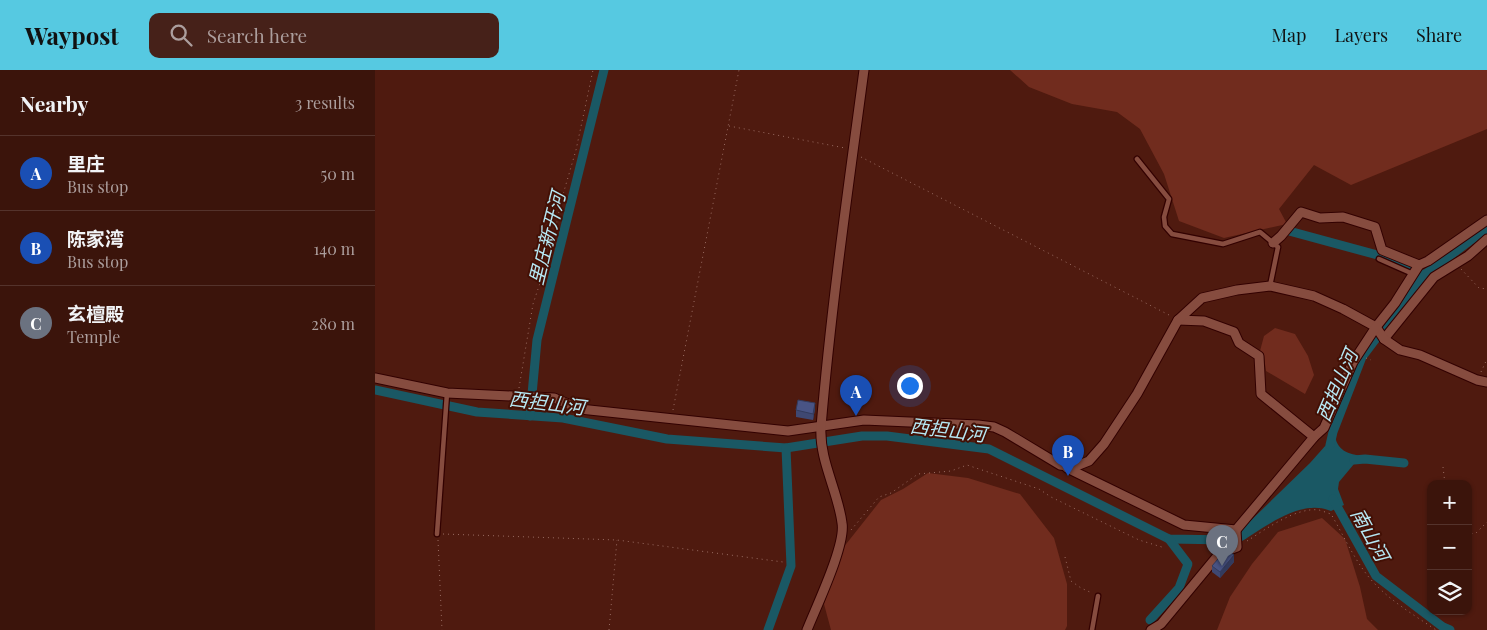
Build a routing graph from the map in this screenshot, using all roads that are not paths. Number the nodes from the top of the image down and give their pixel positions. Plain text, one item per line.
1 (864, 70) edge
2 (1137, 159) dead end
3 (1487, 220) edge
4 (1487, 239) edge
5 (1273, 243) junction
6 (1379, 259) dead end
7 (1419, 265) junction
8 (1413, 274) junction
9 (1270, 286) junction
10 (1178, 320) junction
11 (1376, 327) junction
12 (1384, 339) junction
13 (375, 378) edge
14 (1487, 382) edge
15 (447, 393) junction
16 (821, 431) junction
17 (1315, 437) junction
18 (1060, 465) junction
19 (1236, 530) junction
20 (437, 534) road end
21 (1098, 596) road end
22 (807, 630) edge
23 (1092, 630) edge
24 (1151, 630) edge

1 - 16 street
2 - 5 lane
3 - 7 street
4 - 12 street
5 - 7 street
5 - 9 lane
6 - 8 lane
7 - 8 street
8 - 11 street
9 - 10 street
9 - 11 street
10 - 17 street
10 - 18 street
11 - 12 street
11 - 17 street
12 - 14 street
13 - 15 street
15 - 16 street
15 - 20 lane
16 - 18 street
16 - 22 street
17 - 19 street
18 - 19 street
19 - 24 street
21 - 23 lane

